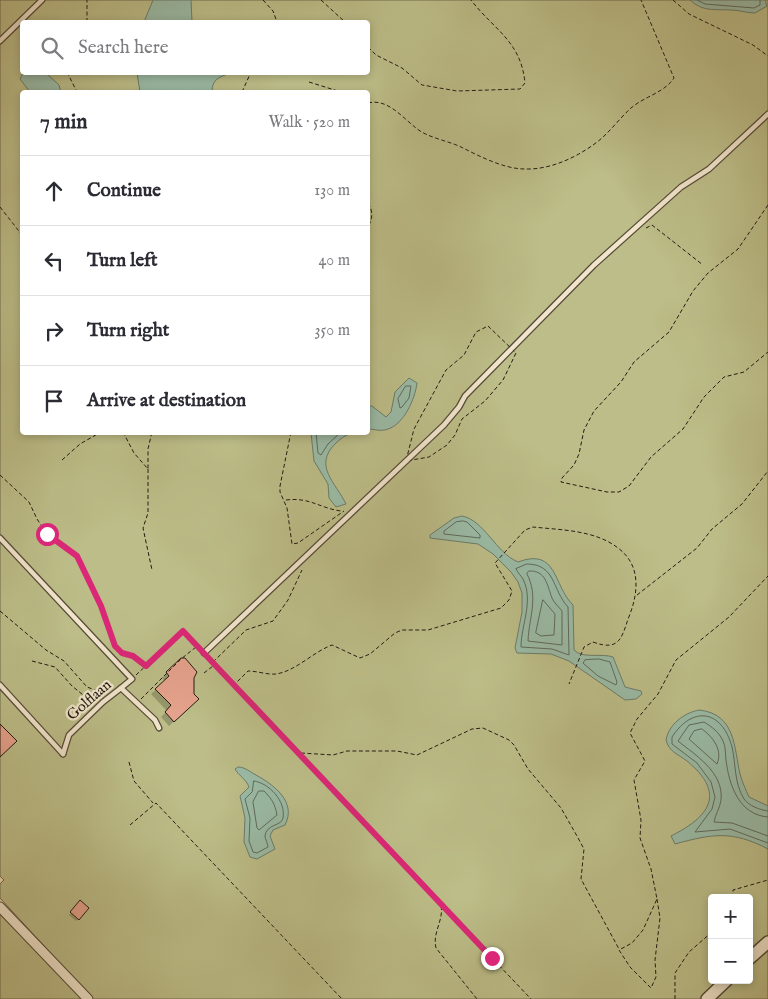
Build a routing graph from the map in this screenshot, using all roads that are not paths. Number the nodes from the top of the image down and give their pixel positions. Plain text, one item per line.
1 (42, 0) edge
2 (22, 20) edge
3 (20, 21) edge
4 (0, 41) edge
5 (768, 114) edge
6 (0, 538) edge
7 (204, 654) road end
8 (0, 685) edge
9 (121, 688) junction
10 (5, 691) junction
11 (0, 696) edge
12 (159, 728) dead end
13 (0, 907) edge
14 (768, 942) edge
15 (753, 955) edge
16 (723, 984) edge
17 (88, 999) edge
18 (707, 999) edge

1 - 2 lane
3 - 4 lane
5 - 7 lane
6 - 9 lane
8 - 10 lane
9 - 10 lane, Golflaan
9 - 12 lane, Golflaan
10 - 11 lane
13 - 17 street
14 - 15 street
16 - 18 street

